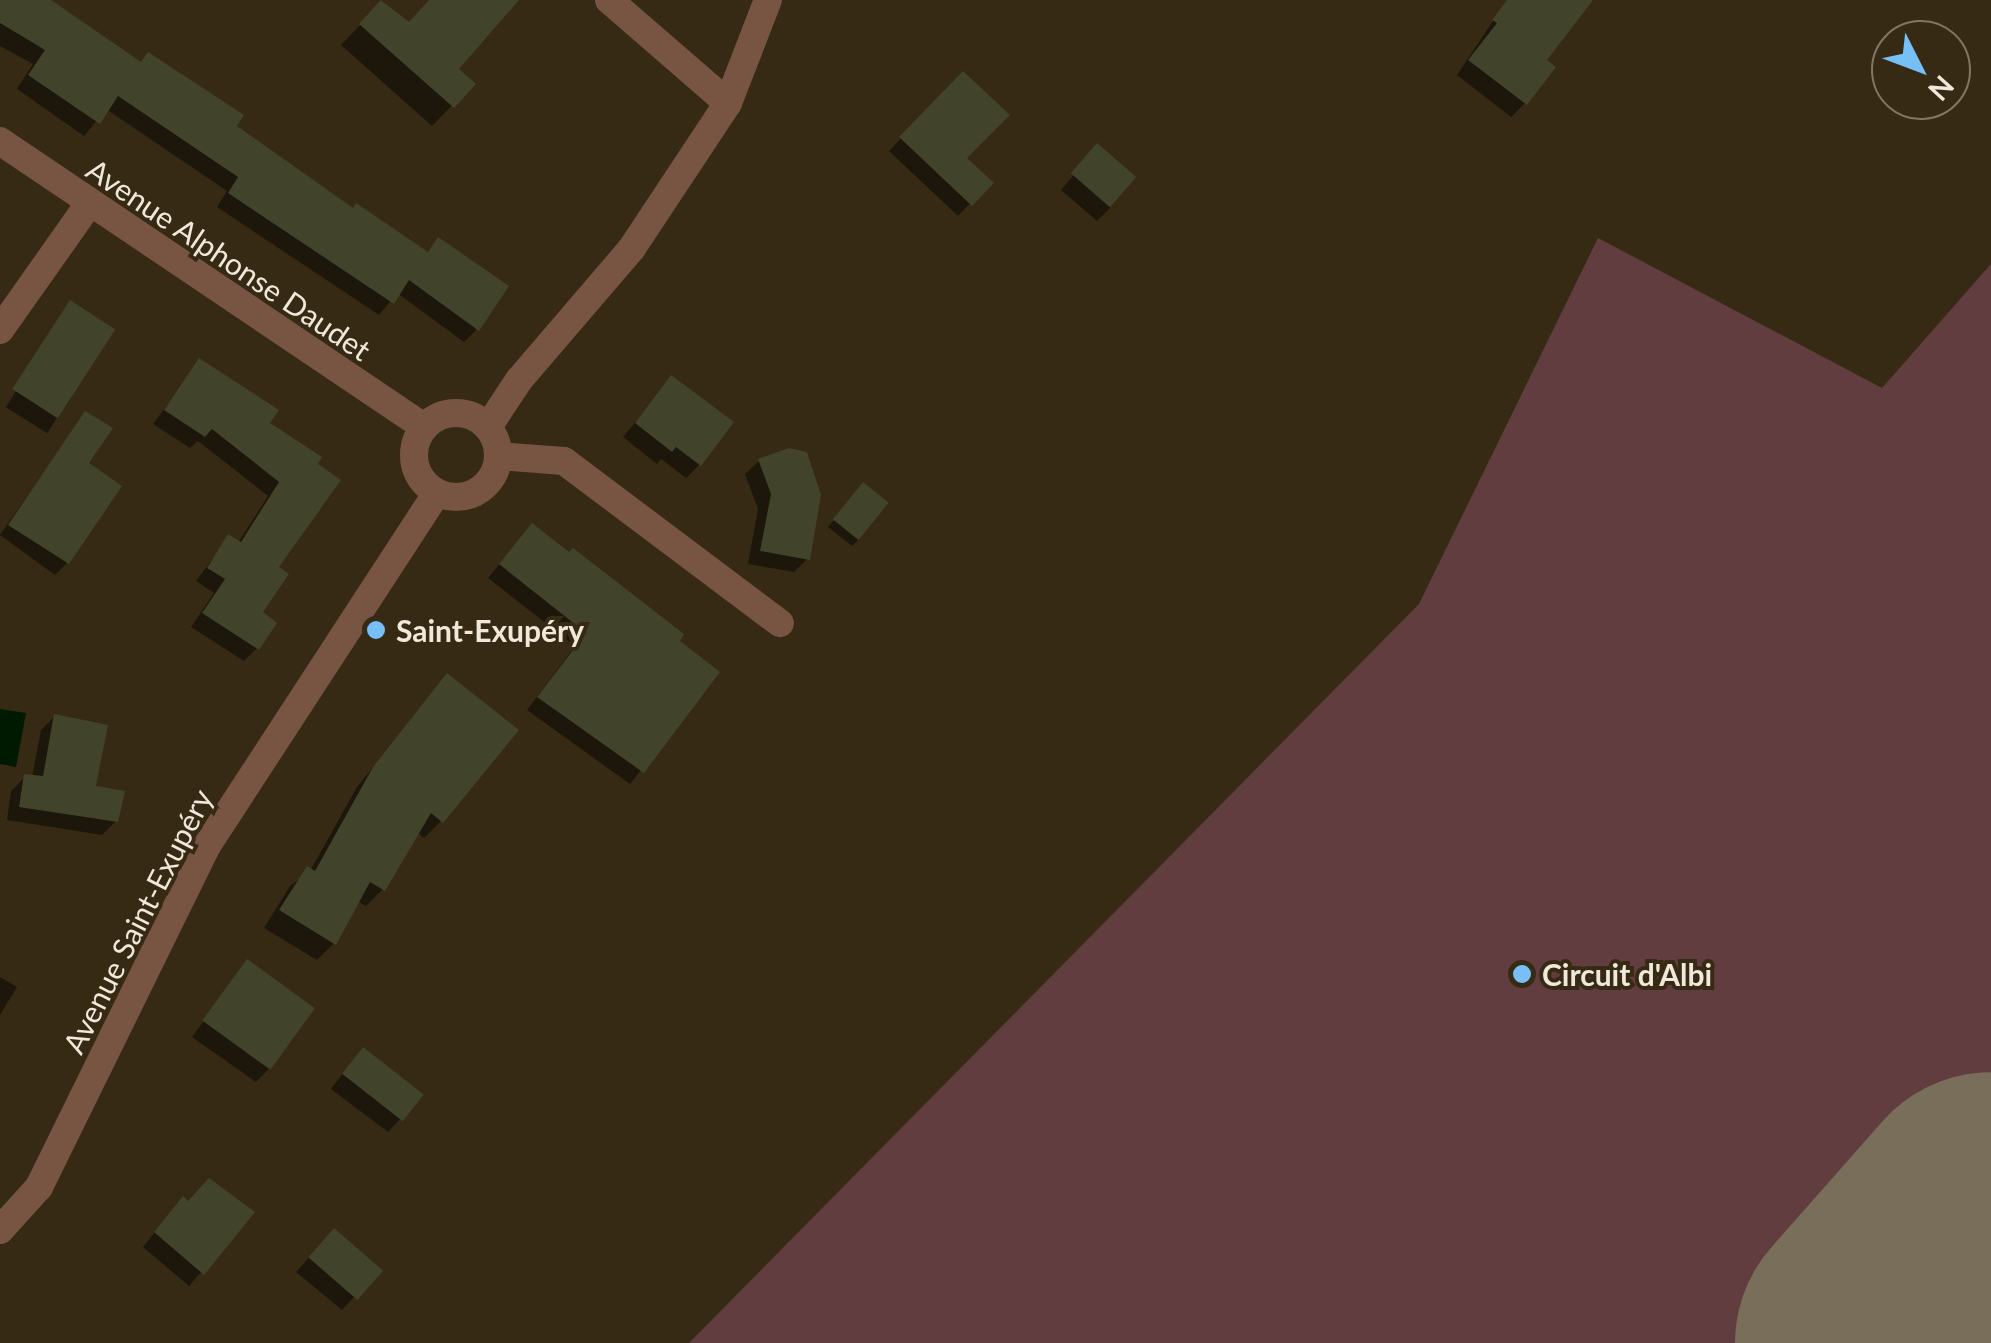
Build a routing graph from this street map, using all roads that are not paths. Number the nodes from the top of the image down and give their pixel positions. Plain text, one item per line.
1 (608, 0) edge
2 (768, 0) edge
3 (728, 103) junction
4 (0, 141) edge
5 (89, 204) junction
6 (0, 330) edge
7 (424, 427) junction
8 (488, 428) junction
9 (498, 456) junction
10 (436, 493) junction
11 (780, 623) dead end
12 (0, 1230) edge

1 - 3 street
2 - 3 street
3 - 8 street
4 - 5 street, Avenue Alphonse Daudet
5 - 6 street
5 - 7 street, Avenue Alphonse Daudet
7 - 8 street
7 - 10 street
8 - 9 street
9 - 10 street
9 - 11 street
10 - 12 street, Avenue Saint-Exupéry

